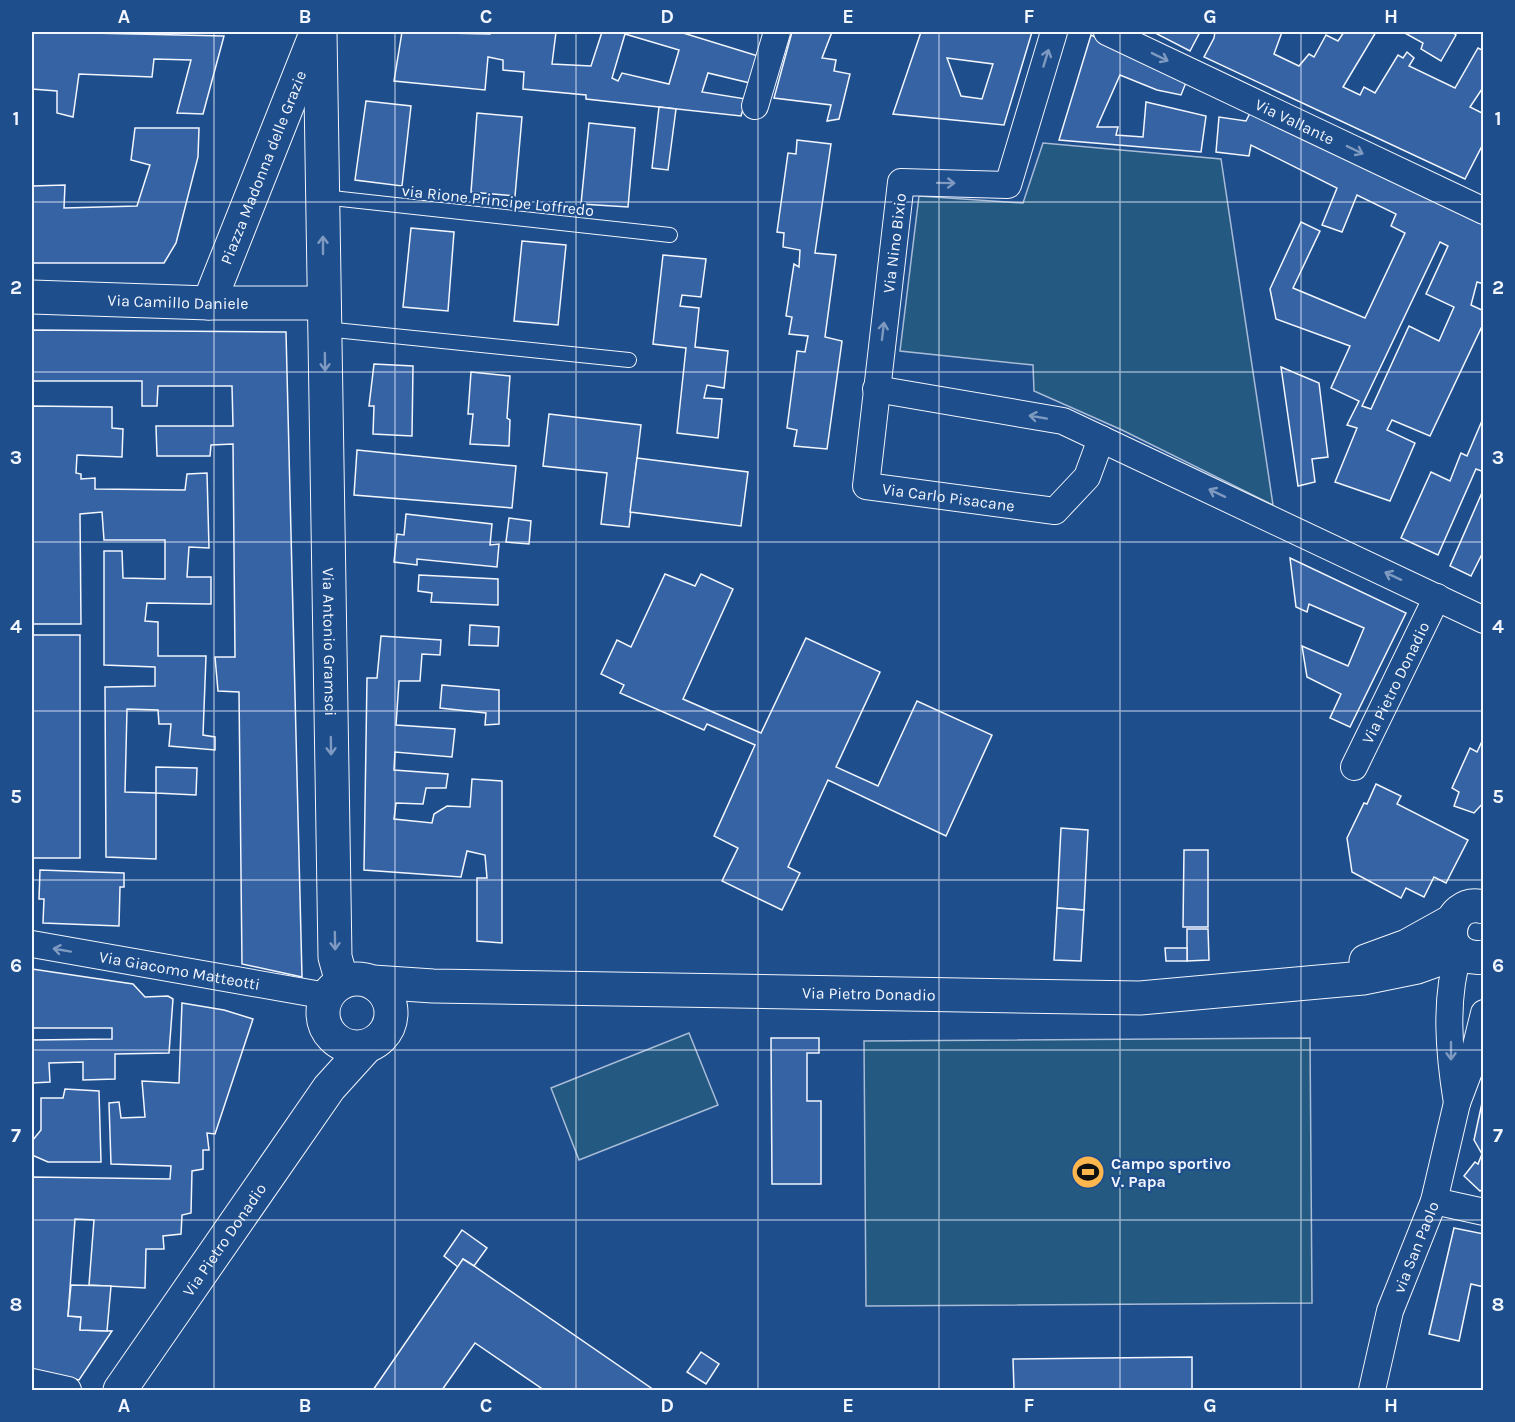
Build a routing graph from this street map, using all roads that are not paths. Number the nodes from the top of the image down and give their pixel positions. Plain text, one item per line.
1 (318, 32) edge
2 (777, 32) edge
3 (1054, 32) edge
4 (1107, 32) edge
5 (755, 106) dead end
6 (270, 150) junction
7 (323, 183) junction
8 (1484, 211) edge
9 (670, 235) dead end
10 (32, 297) edge
11 (209, 303) junction
12 (324, 316) junction
13 (629, 360) dead end
14 (876, 390) junction
15 (1101, 439) junction
16 (1437, 597) junction
17 (1484, 620) edge
18 (1354, 767) dead end
19 (1470, 923) edge
20 (32, 944) edge
21 (1417, 967) junction
22 (1305, 983) junction
23 (433, 986) junction
24 (342, 997) junction
25 (1484, 1013) edge
26 (1451, 1020) junction
27 (378, 1036) junction
28 (329, 1088) junction
29 (1457, 1103) junction
30 (1434, 1201) junction
31 (1484, 1212) edge
32 (32, 1382) edge
33 (68, 1390) edge
34 (120, 1390) edge
35 (1372, 1390) edge

1 - 6 main road, Piazza Madonna delle Grazie
1 - 7 main road, Piazza Madonna delle Grazie
2 - 5 street
14 -> 3 street, Via Nino Bixio
4 -> 8 street, Via Vallante
6 - 7 main road, Piazza Madonna delle Grazie
6 - 11 main road, Piazza Madonna delle Grazie
7 - 9 lane, via Rione Principe Loffredo
12 -> 7 main road, Piazza Madonna delle Grazie
10 - 11 main road, Via Camillo Daniele
11 - 12 main road, Via Camillo Daniele
12 - 13 lane
12 -> 24 main road, Via Antonio Gramsci
15 -> 14 street
14 - 15 street, Via Carlo Pisacane
16 -> 15 street
16 - 17 street
16 - 18 street, Via Pietro Donadio
19 - 21 main road, Via Pietro Donadio
19 - 22 main road, Via Pietro Donadio
19 - 26 street
24 -> 20 street, Via Giacomo Matteotti
21 - 22 main road, Via Pietro Donadio
21 - 26 street
22 - 23 main road, Via Pietro Donadio
23 - 24 main road, Via Pietro Donadio
23 - 27 main road, Via Pietro Donadio
24 - 27 main road
24 - 27 main road
24 - 28 main road
25 - 29 street
26 -> 29 street
27 - 28 main road, Via Pietro Donadio
28 - 34 main road, Via Pietro Donadio
29 - 30 street, via San Paolo
30 - 31 street
30 - 35 street, via San Paolo
32 - 33 street

